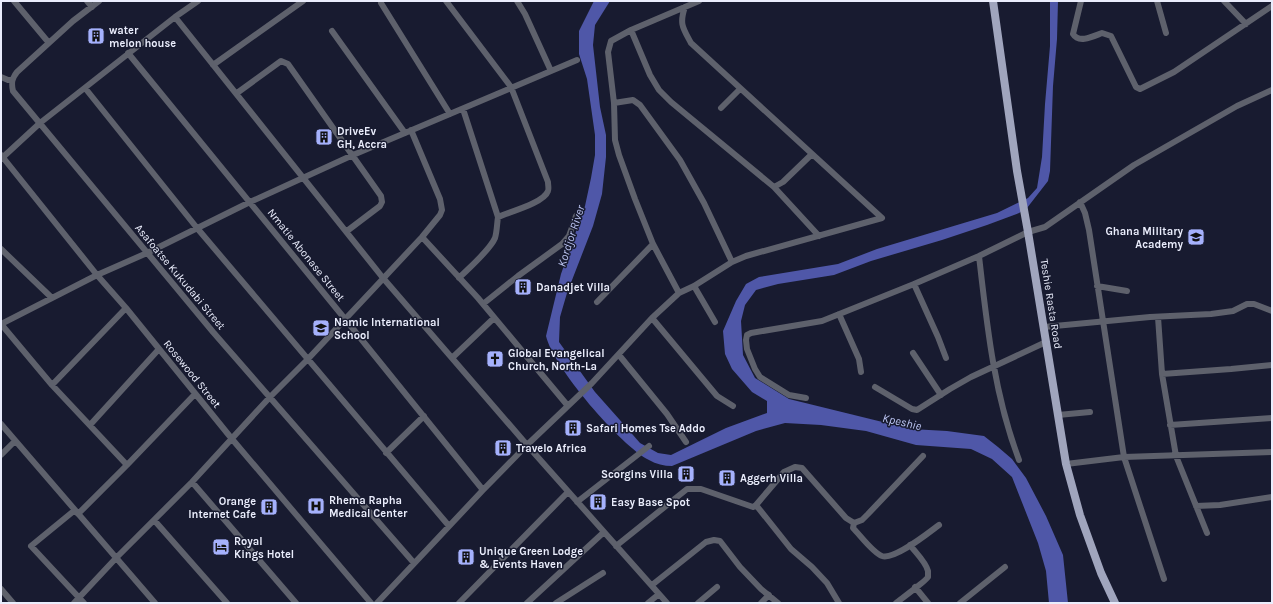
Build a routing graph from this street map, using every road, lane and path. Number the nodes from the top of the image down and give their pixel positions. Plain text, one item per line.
1 (14, 1) edge
2 (87, 1) edge
3 (99, 1) edge
4 (198, 1) edge
5 (303, 1) edge
6 (446, 1) edge
7 (517, 1) edge
8 (700, 1) edge
9 (993, 1) edge
10 (1081, 1) edge
11 (1157, 1) edge
12 (1224, 1) edge
13 (381, 3) dead end
14 (1272, 6) edge
15 (92, 7) junction
16 (685, 7) junction
17 (175, 17) junction
18 (1246, 24) junction
19 (631, 30) junction
20 (332, 31) dead end
21 (1166, 33) dead end
22 (50, 43) junction
23 (128, 53) junction
24 (577, 60) dead end
25 (213, 66) junction
26 (551, 71) junction
27 (1, 77) edge
28 (12, 80) junction
29 (511, 87) junction
30 (85, 88) junction
31 (740, 89) junction
32 (1272, 90) edge
33 (237, 93) junction
34 (614, 104) junction
35 (721, 108) dead end
36 (462, 109) junction
37 (450, 114) junction
38 (40, 123) junction
39 (408, 132) junction
40 (812, 154) junction
41 (352, 155) junction
42 (2, 157) edge
43 (303, 178) junction
44 (774, 187) junction
45 (250, 202) junction
46 (1080, 202) junction
47 (576, 216) dead end
48 (498, 217) junction
49 (197, 228) junction
50 (347, 231) junction
51 (1028, 232) junction
52 (819, 236) junction
53 (422, 237) junction
54 (653, 244) junction
55 (1, 249) edge
56 (147, 253) junction
57 (978, 256) junction
58 (732, 262) junction
59 (97, 275) junction
60 (383, 278) junction
61 (459, 278) junction
62 (914, 284) junction
63 (694, 286) junction
64 (1097, 286) junction
65 (1127, 291) dead end
66 (679, 293) junction
67 (52, 298) junction
68 (597, 302) dead end
69 (483, 304) junction
70 (126, 308) junction
71 (1272, 311) edge
72 (839, 314) junction
73 (1158, 317) junction
74 (494, 318) junction
75 (652, 318) junction
76 (345, 319) junction
77 (1103, 321) junction
78 (715, 322) dead end
79 (1, 324) edge
80 (1044, 327) junction
81 (1046, 342) junction
82 (159, 349) junction
83 (913, 353) dead end
84 (619, 355) junction
85 (452, 358) junction
86 (946, 358) dead end
87 (307, 360) junction
88 (1272, 365) edge
89 (993, 366) junction
90 (861, 372) dead end
91 (1162, 374) junction
92 (52, 385) junction
93 (875, 388) dead end
94 (195, 394) junction
95 (941, 395) junction
96 (270, 397) junction
97 (806, 398) dead end
98 (568, 406) junction
99 (733, 406) dead end
100 (1090, 412) dead end
101 (1058, 415) junction
102 (424, 416) junction
103 (1272, 418) edge
104 (1, 424) edge
105 (90, 425) junction
106 (1170, 425) junction
107 (232, 439) junction
108 (15, 441) junction
109 (686, 442) dead end
110 (526, 445) junction
111 (649, 446) dead end
112 (1272, 452) edge
113 (386, 453) junction
114 (1, 455) edge
115 (923, 456) dead end
116 (1176, 456) junction
117 (1124, 457) junction
118 (1018, 460) dead end
119 (1066, 464) junction
120 (127, 465) junction
121 (192, 482) junction
122 (483, 490) junction
123 (568, 492) junction
124 (1272, 497) edge
125 (577, 502) junction
126 (756, 505) junction
127 (1196, 506) junction
128 (76, 512) junction
129 (154, 520) junction
130 (854, 524) junction
131 (939, 525) dead end
132 (449, 526) junction
133 (604, 532) junction
134 (1207, 533) dead end
135 (910, 545) junction
136 (616, 546) junction
137 (116, 557) junction
138 (414, 563) junction
139 (1005, 567) dead end
140 (603, 573) dead end
141 (1164, 579) dead end
142 (652, 585) junction
143 (717, 586) dead end
144 (915, 587) junction
145 (1, 589) edge
146 (659, 594) junction
147 (769, 595) junction
148 (79, 597) junction
149 (13, 603) edge
150 (74, 603) edge
151 (84, 603) edge
152 (155, 603) edge
153 (227, 603) edge
154 (296, 603) edge
155 (371, 603) edge
156 (377, 603) edge
157 (459, 603) edge
158 (527, 603) edge
159 (556, 603) edge
160 (648, 603) edge
161 (667, 603) edge
162 (698, 603) edge
163 (761, 603) edge
164 (778, 603) edge
165 (839, 603) edge
166 (896, 603) edge
167 (928, 603) edge
168 (960, 603) edge
169 (1115, 603) edge

1 - 22 street
2 - 15 street
3 - 15 street
4 - 17 street
5 - 25 street
6 - 29 street
7 - 26 street
8 - 16 street
9 - 51 main road, Teshie Rasta Road
10 - 18 street
11 - 21 street
12 - 18 street
13 - 37 street
14 - 18 street
15 - 22 street
16 - 19 street
16 - 31 street
17 - 23 street
17 - 25 street
19 - 34 street
19 - 44 street
20 - 39 street
22 - 28 street
23 - 30 street
23 - 45 street, Nmatie Abonase Street
24 - 26 street
25 - 33 street
26 - 29 street
27 - 28 street
28 - 38 street, Asafoatse Kukudabi Street
29 - 36 street
29 - 48 street
30 - 38 street
30 - 49 street
31 - 35 street
31 - 40 street
32 - 46 street
33 - 41 street
33 - 43 street
34 - 54 street
34 - 58 street
36 - 37 street
36 - 48 street
37 - 39 street
38 - 42 street
38 - 56 street, Asafoatse Kukudabi Street
39 - 41 street
39 - 53 street
40 - 44 street
40 - 52 street
41 - 43 street
41 - 50 street
42 - 59 street, Rosewood Street
43 - 45 street
43 - 50 street
44 - 52 street
45 - 49 street
45 - 76 street, Nmatie Abonase Street
46 - 51 street
46 - 64 street
47 - 69 street
48 - 61 street
49 - 56 street
49 - 87 street
50 - 60 street
51 - 57 street
51 - 80 main road, Teshie Rasta Road
52 - 58 street
53 - 60 street
53 - 61 street
54 - 66 street
54 - 68 street
55 - 67 street
56 - 59 street
56 - 96 street, Asafoatse Kukudabi Street
57 - 62 street
57 - 89 street
58 - 63 street
59 - 67 street
59 - 70 street, Rosewood Street
60 - 76 street
60 - 85 street
61 - 69 street
62 - 72 street
62 - 86 street
63 - 66 street
63 - 78 street
64 - 65 street
64 - 77 street
66 - 75 street
67 - 79 street
69 - 74 street
70 - 82 street, Rosewood Street
70 - 92 street
71 - 73 street
72 - 90 street
72 - 97 street
73 - 77 street
73 - 91 street
74 - 85 street
74 - 98 street
75 - 84 street
75 - 99 street
76 - 87 street
76 - 102 street, Nmatie Abonase Street
77 - 80 street
77 - 117 street
79 - 92 street
80 - 81 main road, Teshie Rasta Road
81 - 89 street
81 - 101 main road, Teshie Rasta Road
82 - 94 street, Rosewood Street
82 - 105 street
83 - 95 street
84 - 98 street
84 - 109 street
85 - 110 street
87 - 96 street
87 - 113 street
88 - 91 street
89 - 95 street
89 - 118 street
91 - 106 street
92 - 105 street
93 - 95 street
94 - 107 street, Rosewood Street
94 - 120 street
96 - 107 street
96 - 138 street, Asafoatse Kukudabi Street
98 - 110 street
100 - 101 street
101 - 119 main road, Teshie Rasta Road
102 - 113 street
102 - 122 street, Nmatie Abonase Street
103 - 106 street
104 - 108 street
105 - 120 street
106 - 116 street
107 - 121 street
107 - 155 street, Rosewood Street
108 - 114 street
108 - 128 street
110 - 122 street
110 - 123 street
111 - 125 street
112 - 116 street
113 - 132 street
115 - 130 street
116 - 117 street
116 - 127 street
117 - 119 street
117 - 141 street
119 - 169 main road, Teshie Rasta Road
120 - 128 street
121 - 129 street
121 - 154 street
122 - 132 street
123 - 125 street
123 - 157 street
124 - 127 street
125 - 133 street
126 - 130 street
126 - 136 street
126 - 165 street
127 - 134 street
128 - 137 street
128 - 148 street
129 - 137 street
129 - 153 street
130 - 135 street
131 - 135 street
132 - 138 street
133 - 136 street
133 - 158 street
135 - 144 street
136 - 142 street
137 - 148 street
137 - 152 street
138 - 156 street
139 - 168 street
140 - 159 street
142 - 146 street
142 - 147 street
143 - 162 street
144 - 166 street
144 - 167 street
145 - 149 street
146 - 160 street
146 - 161 street
147 - 163 street
147 - 164 street
148 - 150 street
148 - 151 street

